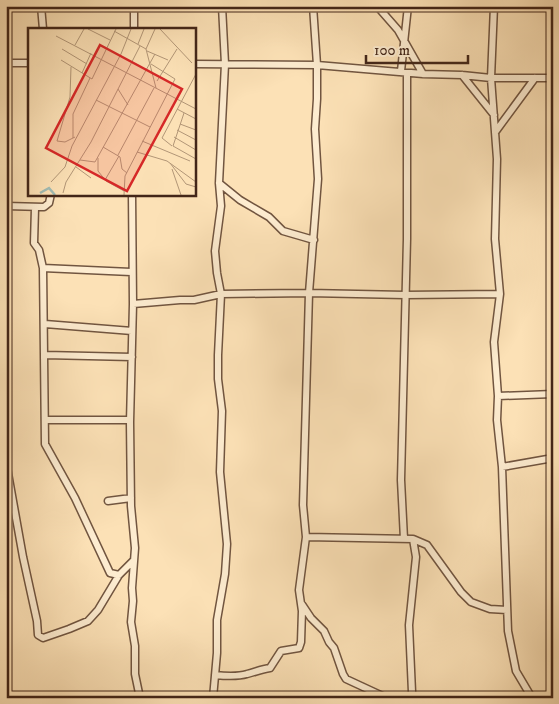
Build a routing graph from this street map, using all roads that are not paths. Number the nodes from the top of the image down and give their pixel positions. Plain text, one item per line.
1 (41, 6) edge
2 (134, 6) edge
3 (222, 6) edge
4 (313, 6) edge
5 (377, 6) edge
6 (408, 6) edge
7 (494, 6) edge
8 (43, 28) edge
9 (134, 28) edge
10 (403, 40) junction
11 (6, 63) edge
12 (28, 63) edge
13 (195, 64) edge
14 (225, 64) junction
15 (317, 65) junction
16 (404, 72) junction
17 (422, 74) junction
18 (462, 75) junction
19 (492, 78) junction
20 (535, 78) junction
21 (553, 78) edge
22 (494, 115) junction
23 (496, 132) junction
24 (220, 183) junction
25 (51, 195) edge
26 (132, 195) edge
27 (6, 206) edge
28 (35, 208) junction
29 (314, 240) junction
30 (43, 268) junction
31 (131, 272) junction
32 (309, 293) junction
33 (221, 294) junction
34 (500, 294) junction
35 (405, 296) junction
36 (132, 304) junction
37 (45, 324) junction
38 (132, 331) junction
39 (45, 355) junction
40 (132, 357) junction
41 (553, 394) edge
42 (498, 396) junction
43 (45, 420) junction
44 (130, 420) junction
45 (553, 458) edge
46 (6, 462) edge
47 (502, 467) junction
48 (131, 498) junction
49 (108, 501) dead end
50 (306, 537) junction
51 (404, 539) junction
52 (413, 539) junction
53 (134, 560) junction
54 (119, 575) junction
55 (300, 602) junction
56 (507, 610) junction
57 (215, 675) junction
58 (140, 698) edge
59 (213, 698) edge
60 (387, 698) edge
61 (410, 698) edge
62 (532, 698) edge

1 - 8 street
2 - 9 street
3 - 14 street
4 - 15 street
5 - 10 street
6 - 10 street
7 - 19 street
10 - 16 street
10 - 17 street
11 - 12 street
13 - 14 street
14 - 15 street
14 - 24 street
15 - 16 street
15 - 29 street
16 - 17 street
16 - 35 street
17 - 18 street
18 - 19 street
18 - 22 street
19 - 20 street
19 - 22 street
20 - 21 street
20 - 23 street
22 - 23 street
23 - 34 street
24 - 29 street
24 - 33 street
25 - 28 street
26 - 31 street
27 - 28 street
28 - 30 street
29 - 32 street
30 - 31 street
30 - 37 street
31 - 36 street
32 - 33 street
32 - 35 street
32 - 50 street
33 - 36 street
33 - 57 street
34 - 35 street
34 - 42 street
35 - 51 street
36 - 38 street
37 - 38 street
37 - 39 street
38 - 40 street
39 - 40 street
39 - 43 street
40 - 44 street
41 - 42 street
42 - 47 street
43 - 44 street
43 - 54 street
44 - 48 street
45 - 47 street
46 - 54 street
47 - 56 street
48 - 49 street
48 - 53 street
50 - 51 street
50 - 55 street
51 - 52 street
52 - 56 street
52 - 61 street
53 - 54 street
53 - 58 street
55 - 57 street
55 - 60 street
56 - 62 street
57 - 59 street

